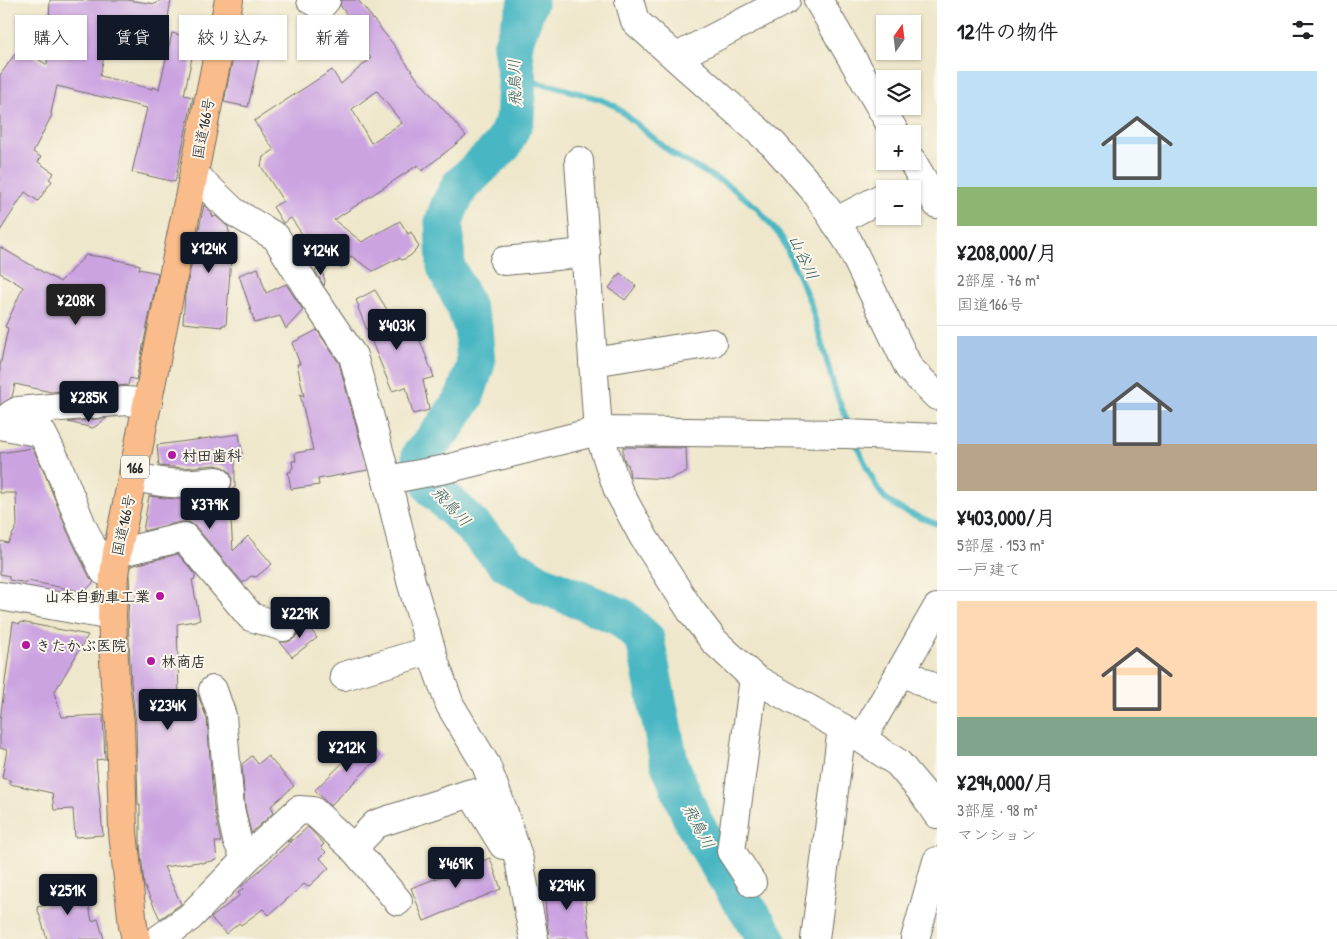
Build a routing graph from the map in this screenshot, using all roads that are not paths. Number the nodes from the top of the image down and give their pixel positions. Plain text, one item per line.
1 (229, 0) edge
2 (311, 0) edge
3 (326, 0) edge
4 (629, 0) edge
5 (786, 0) edge
6 (818, 0) edge
7 (677, 57) junction
8 (891, 125) edge
9 (579, 161) dead end
10 (194, 174) junction
11 (911, 176) edge
12 (876, 201) edge
13 (937, 204) edge
14 (835, 222) junction
15 (586, 253) junction
16 (504, 260) dead end
17 (712, 343) dead end
18 (593, 362) junction
19 (937, 396) edge
20 (148, 403) junction
21 (4, 425) edge
22 (598, 431) junction
23 (937, 438) edge
24 (133, 476) junction
25 (388, 480) junction
26 (217, 481) dead end
27 (115, 564) junction
28 (2, 602) edge
29 (937, 608) edge
30 (112, 616) junction
31 (284, 627) dead end
32 (431, 650) junction
33 (902, 670) junction
34 (344, 676) dead end
35 (754, 678) junction
36 (213, 690) dead end
37 (937, 690) edge
38 (852, 734) junction
39 (937, 814) edge
40 (353, 848) junction
41 (246, 859) junction
42 (937, 861) edge
43 (522, 874) junction
44 (752, 883) dead end
45 (398, 901) dead end
46 (136, 939) edge
47 (159, 939) edge
48 (534, 939) edge
49 (815, 939) edge
50 (915, 939) edge

1 - 10 highway, 国道166号 / 166
2 - 3 street
4 - 7 street
5 - 7 street
6 - 8 street
7 - 14 street
9 - 15 street
10 - 20 highway, 国道166号 / 166
10 - 25 street
11 - 13 street
12 - 14 street
14 - 19 street
15 - 16 street
15 - 18 street
17 - 18 street
18 - 22 street
20 - 21 street
20 - 24 highway, 国道166号 / 166
21 - 27 street
22 - 23 street
22 - 25 street
22 - 35 street
24 - 26 street
24 - 27 highway, 国道166号 / 166
25 - 32 street
27 - 30 highway, 国道166号 / 166
27 - 31 street
28 - 30 street
29 - 33 street
30 - 46 highway, 国道166号 / 166
32 - 34 street
32 - 43 street
33 - 37 street
33 - 38 street
35 - 38 street
35 - 44 street
36 - 41 street
38 - 39 street
38 - 49 street
40 - 41 street
40 - 43 street
40 - 45 street
41 - 47 street
42 - 50 street
43 - 48 street

